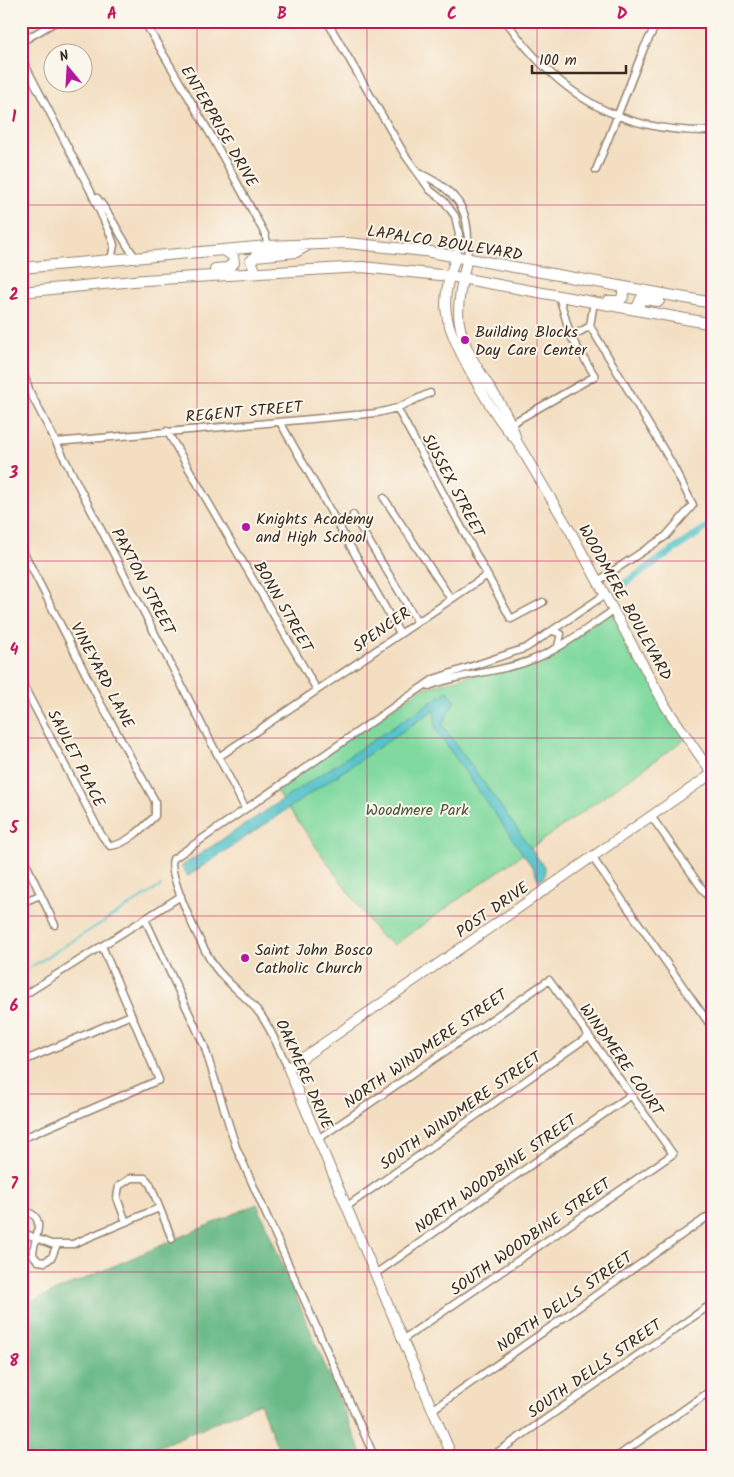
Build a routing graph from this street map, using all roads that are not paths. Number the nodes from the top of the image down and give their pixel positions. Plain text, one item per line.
1 (57, 21) edge
2 (144, 21) edge
3 (327, 21) edge
4 (506, 21) edge
5 (658, 21) edge
6 (21, 42) edge
7 (21, 56) edge
8 (616, 116) junction
9 (713, 131) edge
10 (596, 170) dead end
11 (420, 174) junction
12 (90, 190) junction
13 (310, 244) junction
14 (268, 246) junction
15 (224, 250) junction
16 (456, 257) junction
17 (136, 258) junction
18 (467, 259) junction
19 (111, 260) junction
20 (21, 268) edge
21 (256, 272) junction
22 (450, 276) junction
23 (186, 278) junction
24 (463, 278) junction
25 (623, 287) junction
26 (21, 292) edge
27 (536, 292) junction
28 (559, 296) junction
29 (594, 302) junction
30 (711, 303) edge
31 (641, 311) junction
32 (713, 324) edge
33 (590, 326) junction
34 (571, 337) junction
35 (21, 366) edge
36 (430, 393) dead end
37 (397, 408) junction
38 (280, 422) junction
39 (508, 426) junction
40 (167, 431) junction
41 (56, 442) junction
42 (384, 498) dead end
43 (353, 515) dead end
44 (21, 547) edge
45 (487, 575) junction
46 (598, 581) junction
47 (606, 594) junction
48 (451, 598) junction
49 (543, 602) dead end
50 (614, 610) junction
51 (417, 622) junction
52 (553, 631) junction
53 (400, 634) junction
54 (557, 647) junction
55 (21, 681) edge
56 (421, 689) junction
57 (317, 690) junction
58 (220, 756) junction
59 (712, 774) edge
60 (245, 808) junction
61 (651, 816) junction
62 (110, 846) joint
63 (21, 853) edge
64 (592, 857) junction
65 (40, 895) junction
66 (181, 896) junction
67 (21, 903) edge
68 (713, 904) edge
69 (145, 919) junction
70 (55, 925) dead end
71 (102, 946) junction
72 (549, 980) joint
73 (21, 997) edge
74 (131, 1015) junction
75 (713, 1029) edge
76 (589, 1036) junction
77 (21, 1062) edge
78 (288, 1068) junction
79 (631, 1095) junction
80 (21, 1139) edge
81 (318, 1139) junction
82 (673, 1154) joint
83 (346, 1207) junction
84 (159, 1208) junction
85 (713, 1213) edge
86 (21, 1216) edge
87 (126, 1222) junction
88 (21, 1232) edge
89 (35, 1237) junction
90 (172, 1239) dead end
91 (57, 1244) junction
92 (375, 1274) junction
93 (713, 1303) edge
94 (402, 1340) junction
95 (713, 1389) edge
96 (432, 1410) junction
97 (374, 1456) edge
98 (452, 1456) edge
99 (492, 1456) edge
100 (618, 1456) edge

1 - 6 street
2 - 14 street, ENTERPRISE DRIVE
3 - 11 street
4 - 8 street
5 - 8 street
7 - 12 street
8 - 9 street
8 - 10 street
11 - 16 street
11 - 18 street
12 - 17 street
12 - 19 street
13 - 14 main road, LAPALCO BOULEVARD
13 - 16 main road, LAPALCO BOULEVARD
13 - 21 main road
14 - 15 main road, LAPALCO BOULEVARD
15 - 17 main road, LAPALCO BOULEVARD
15 - 23 main road
16 - 18 main road, LAPALCO BOULEVARD
16 - 22 street, WOODMERE BOULEVARD
17 - 19 main road, LAPALCO BOULEVARD
18 - 24 street, WOODMERE BOULEVARD
18 - 25 main road, LAPALCO BOULEVARD
19 - 20 main road, LAPALCO BOULEVARD
21 - 22 main road, LAPALCO BOULEVARD
21 - 23 main road, LAPALCO BOULEVARD
22 - 24 main road, LAPALCO BOULEVARD
22 - 39 street, WOODMERE BOULEVARD
23 - 26 main road, LAPALCO BOULEVARD
24 - 27 main road, LAPALCO BOULEVARD
24 - 39 street, WOODMERE BOULEVARD
25 - 27 main road
25 - 30 main road, LAPALCO BOULEVARD
27 - 28 main road, LAPALCO BOULEVARD
28 - 29 main road, LAPALCO BOULEVARD
28 - 34 street
29 - 31 main road, LAPALCO BOULEVARD
29 - 33 street
30 - 31 main road
31 - 32 main road, LAPALCO BOULEVARD
33 - 34 street
33 - 46 street
34 - 39 street
35 - 41 street, PAXTON STREET
36 - 37 street, REGENT STREET
37 - 38 street, REGENT STREET
37 - 45 street, SUSSEX STREET
38 - 40 street, REGENT STREET
38 - 53 street
39 - 46 street, WOODMERE BOULEVARD
40 - 41 street, REGENT STREET
40 - 57 street, BONN STREET
41 - 58 street, PAXTON STREET
42 - 48 street
43 - 51 street
44 - 62 street, VINEYARD LANE
45 - 48 street, SPENCER
45 - 49 street
46 - 47 street, WOODMERE BOULEVARD
47 - 50 street, WOODMERE BOULEVARD
47 - 52 street, OAKMERE DRIVE
48 - 51 street, SPENCER
50 - 54 street, OAKMERE DRIVE
50 - 59 street, WOODMERE BOULEVARD
51 - 53 street, SPENCER
52 - 54 street
52 - 56 street, OAKMERE DRIVE
53 - 57 street, SPENCER
54 - 56 street, OAKMERE DRIVE
55 - 62 street, SAULET PLACE
56 - 60 street, OAKMERE DRIVE
57 - 58 street, SPENCER
58 - 60 street, PAXTON STREET
59 - 61 street, POST DRIVE
60 - 66 street, OAKMERE DRIVE
61 - 64 street, POST DRIVE
61 - 68 street
63 - 65 street
64 - 75 street
64 - 78 street, POST DRIVE
65 - 67 street
65 - 70 street
66 - 69 street
66 - 78 street, OAKMERE DRIVE
69 - 71 street
69 - 97 street
71 - 73 street
71 - 74 street
72 - 76 street, WINDMERE COURT
72 - 81 street, NORTH WINDMERE STREET
74 - 77 street
74 - 80 street
76 - 79 street, WINDMERE COURT
76 - 83 street, SOUTH WINDMERE STREET
78 - 81 street, OAKMERE DRIVE
79 - 82 street, WINDMERE COURT
79 - 92 street, NORTH WOODBINE STREET
81 - 83 street, OAKMERE DRIVE
82 - 94 street, SOUTH WOODBINE STREET
83 - 92 street, OAKMERE DRIVE
84 - 87 street
84 - 87 street
84 - 90 street
85 - 96 street, NORTH DELLS STREET
86 - 89 street
87 - 91 street
88 - 89 street
89 - 91 street
89 - 91 street
92 - 94 street, OAKMERE DRIVE
93 - 99 street, SOUTH DELLS STREET
94 - 96 street, OAKMERE DRIVE
95 - 100 street
96 - 98 street, OAKMERE DRIVE

